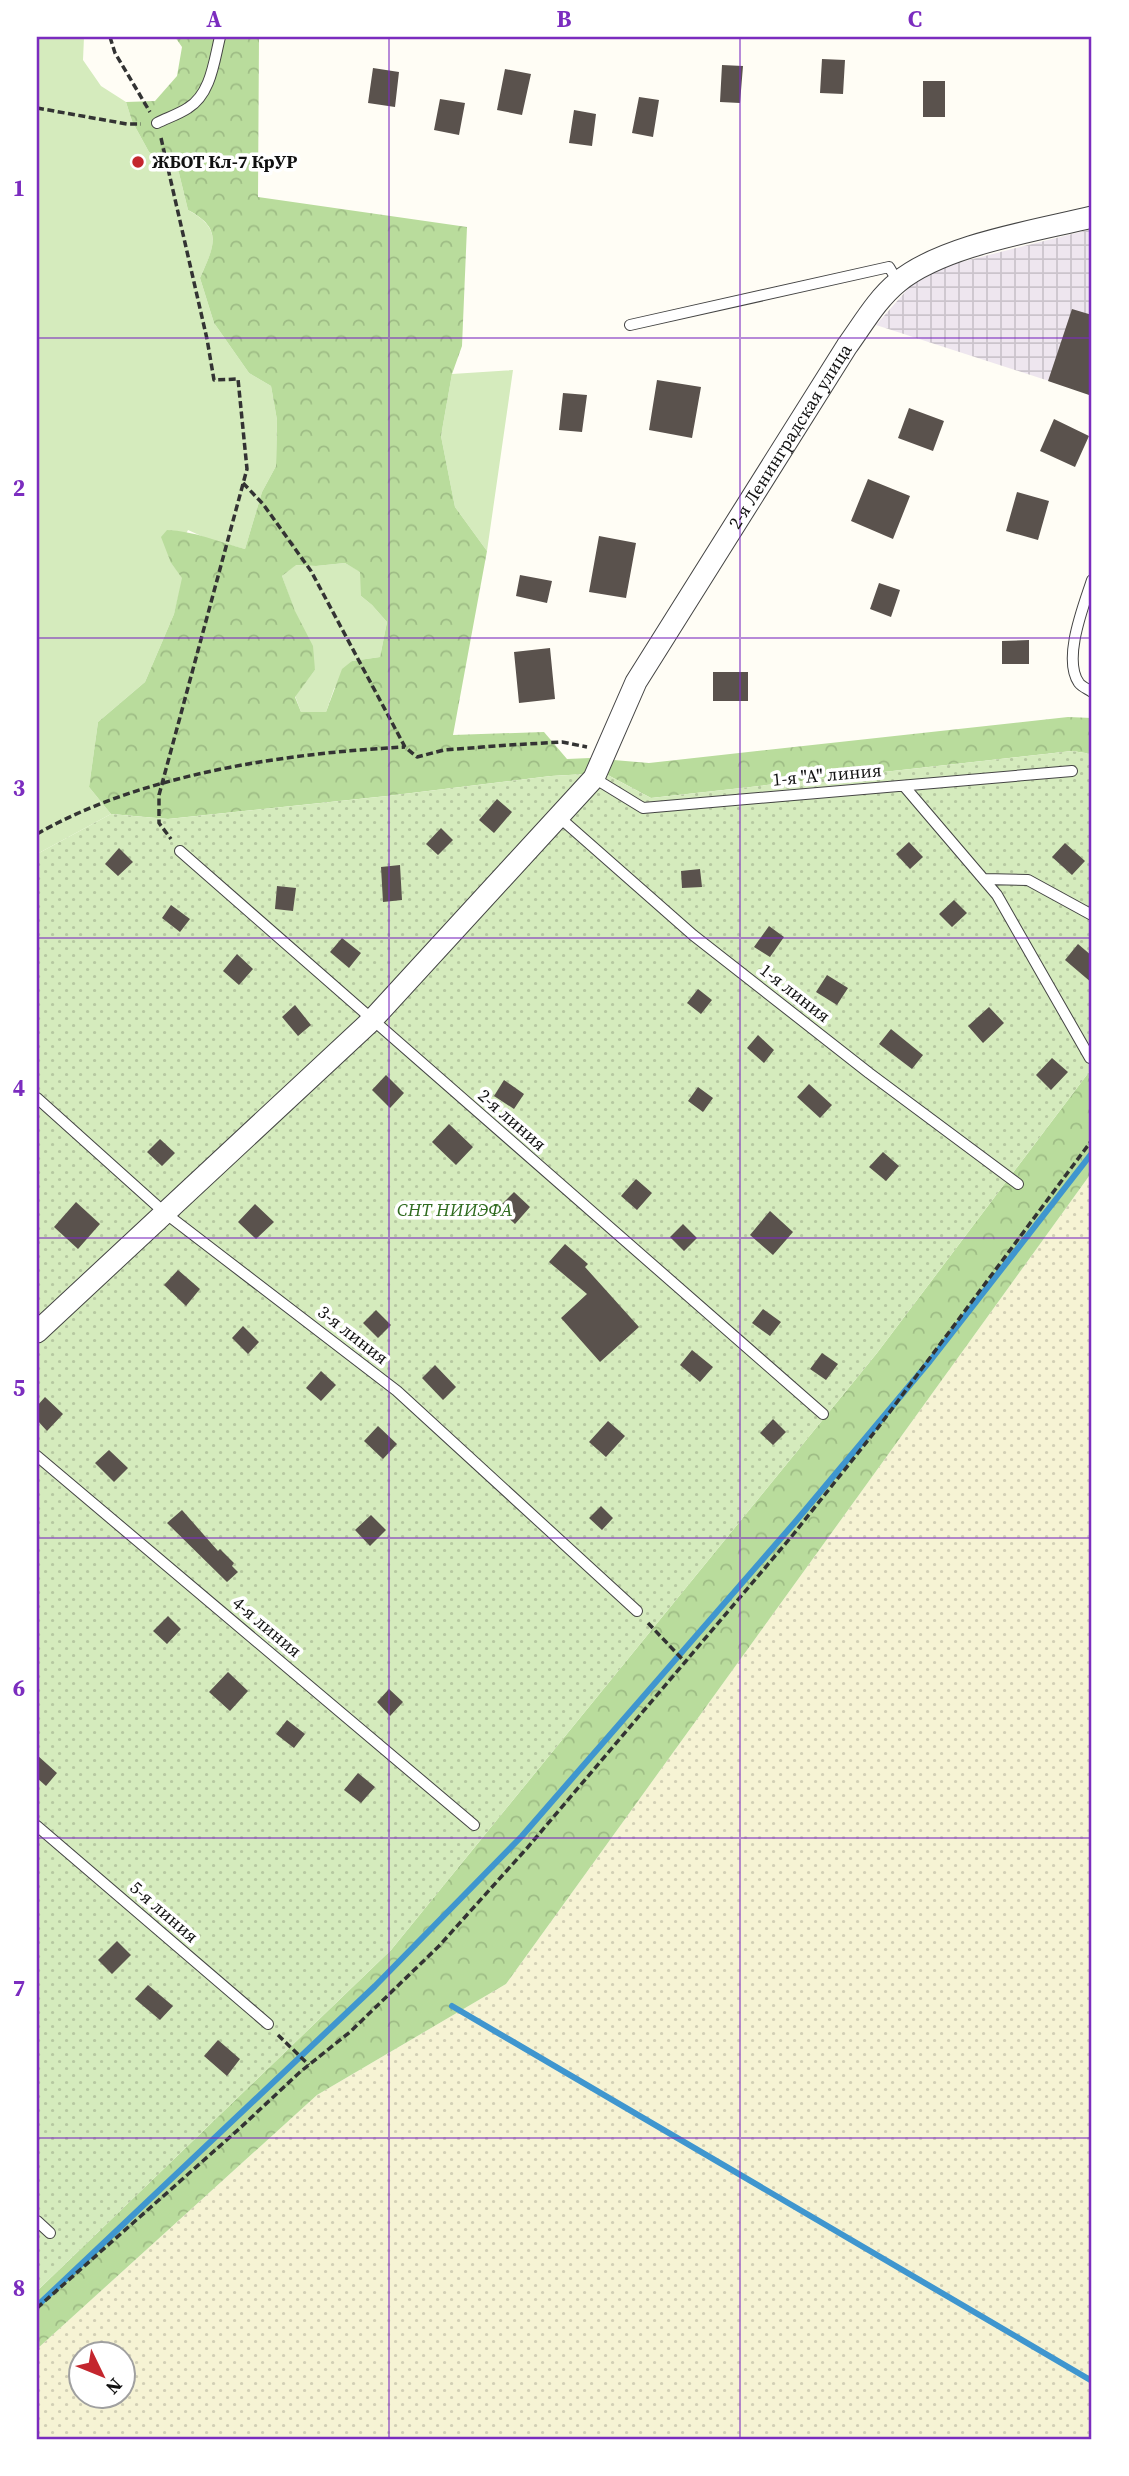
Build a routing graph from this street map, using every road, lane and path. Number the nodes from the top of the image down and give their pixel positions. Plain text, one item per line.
1 (110, 37) edge
2 (220, 37) edge
3 (37, 108) edge
4 (157, 123) junction
5 (1092, 217) edge
6 (898, 282) junction
7 (630, 325) dead end
8 (243, 483) junction
9 (1092, 580) edge
10 (1092, 692) edge
11 (405, 747) junction
12 (606, 751) junction
13 (1072, 771) dead end
14 (594, 778) junction
15 (163, 782) junction
16 (904, 786) junction
17 (558, 817) junction
18 (37, 834) edge
19 (180, 851) joint
20 (984, 879) junction
21 (1092, 915) edge
22 (371, 1021) junction
23 (1090, 1058) dead end
24 (37, 1098) edge
25 (1092, 1140) edge
26 (1018, 1184) dead end
27 (165, 1213) junction
28 (37, 1332) edge
29 (822, 1414) dead end
30 (37, 1456) edge
31 (637, 1611) joint
32 (685, 1662) junction
33 (474, 1825) dead end
34 (37, 1826) edge
35 (268, 2025) joint
36 (309, 2065) junction
37 (37, 2221) edge
38 (50, 2233) dead end
39 (37, 2308) edge

1 - 4 path
2 - 4 lane
3 - 4 path
4 - 8 path
5 - 6 street, 2-я Ленинградская улица
6 - 7 lane
6 - 12 street, 2-я Ленинградская улица
8 - 11 path
8 - 15 path
9 - 10 lane
11 - 12 path
11 - 15 path
12 - 14 street, 2-я Ленинградская улица
13 - 16 lane, 1-я "А" линия
14 - 16 lane, 1-я "А" линия
14 - 17 street, 2-я Ленинградская улица
15 - 18 path
15 - 19 path
16 - 20 lane
17 - 22 street, 2-я Ленинградская улица
17 - 26 lane, 1-я линия
19 - 22 lane, 2-я линия
20 - 21 lane
20 - 23 lane
22 - 27 street, 2-я Ленинградская улица
22 - 29 lane, 2-я линия
24 - 27 lane, 3-я линия
25 - 32 path
27 - 28 street, 2-я Ленинградская улица
27 - 31 lane, 3-я линия
30 - 33 lane, 4-я линия
31 - 32 path
32 - 36 path
34 - 35 lane, 5-я линия
35 - 36 path
36 - 39 path
37 - 38 lane

